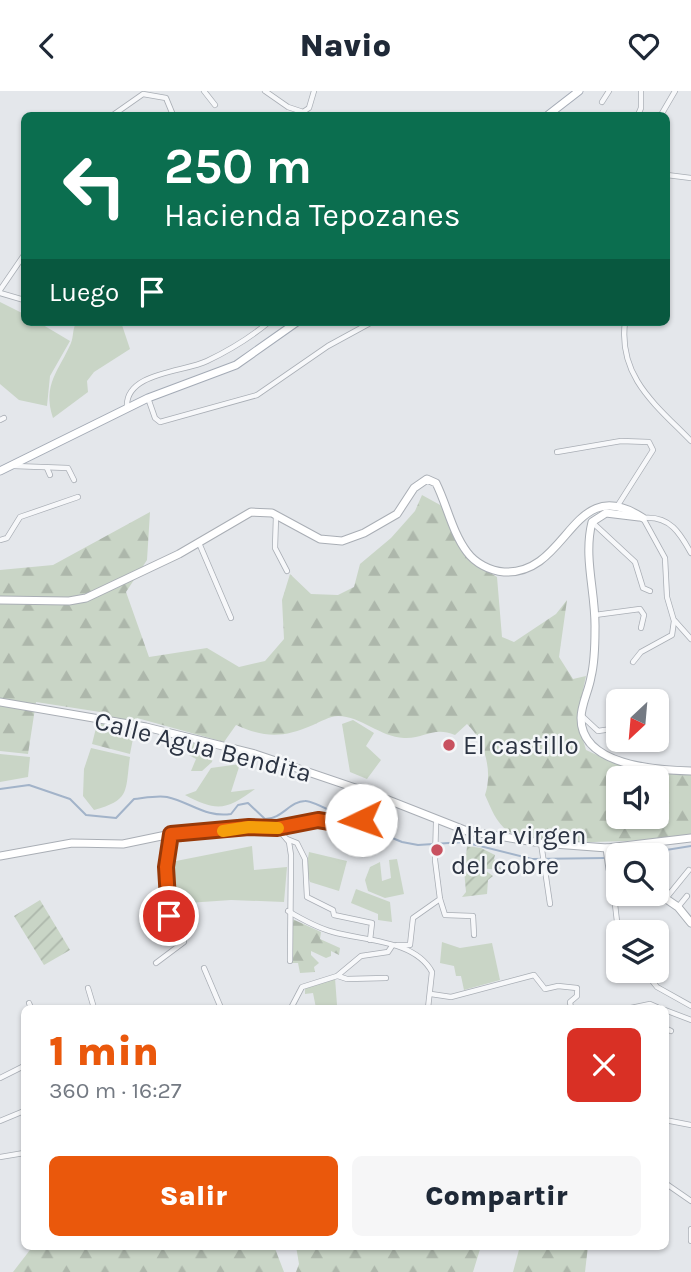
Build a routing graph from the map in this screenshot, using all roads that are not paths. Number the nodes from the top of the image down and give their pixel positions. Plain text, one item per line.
1 (204, 91) edge
2 (265, 91) edge
3 (314, 91) edge
4 (579, 91) edge
5 (609, 91) edge
6 (641, 91) edge
7 (675, 91) edge
8 (142, 93) edge
9 (603, 102) dead end
10 (215, 105) dead end
11 (117, 112) edge
12 (172, 112) edge
13 (552, 112) edge
14 (639, 112) edge
15 (663, 112) edge
16 (670, 175) edge
17 (691, 178) edge
18 (21, 260) edge
19 (0, 291) edge
20 (21, 299) edge
21 (263, 326) edge
22 (291, 326) edge
23 (365, 326) edge
24 (625, 326) edge
25 (148, 398) junction
26 (127, 407) junction
27 (691, 442) edge
28 (557, 452) dead end
29 (47, 468) junction
30 (5, 471) edge
31 (50, 475) dead end
32 (74, 480) dead end
33 (78, 497) dead end
34 (618, 505) junction
35 (276, 515) junction
36 (643, 517) junction
37 (592, 522) junction
38 (0, 540) edge
39 (199, 544) junction
40 (691, 553) edge
41 (287, 571) dead end
42 (650, 591) dead end
43 (0, 600) edge
44 (595, 615) junction
45 (231, 618) dead end
46 (674, 621) junction
47 (641, 628) dead end
48 (691, 639) edge
49 (633, 662) dead end
50 (0, 702) edge
51 (581, 715) junction
52 (606, 730) edge
53 (691, 771) edge
54 (373, 794) junction
55 (436, 823) dead end
56 (277, 828) junction
57 (171, 834) junction
58 (691, 838) edge
59 (287, 839) junction
60 (541, 843) junction
61 (649, 843) edge
62 (606, 848) edge
63 (0, 856) edge
64 (689, 870) dead end
65 (669, 895) edge
66 (687, 896) dead end
67 (440, 898) junction
68 (669, 899) edge
69 (550, 905) dead end
70 (678, 907) junction
71 (289, 911) junction
72 (691, 922) edge
73 (474, 935) dead end
74 (370, 940) junction
75 (393, 946) junction
76 (290, 961) dead end
77 (156, 963) dead end
78 (204, 968) dead end
79 (337, 975) junction
80 (386, 978) dead end
81 (653, 983) edge
82 (88, 989) dead end
83 (431, 994) junction
84 (93, 1005) edge
85 (220, 1005) edge
86 (293, 1005) edge
87 (429, 1005) edge
88 (570, 1005) edge
89 (691, 1006) edge
90 (669, 1012) edge
91 (691, 1020) edge
92 (21, 1068) edge
93 (0, 1078) edge
94 (21, 1112) edge
95 (0, 1121) edge
96 (669, 1121) edge
97 (691, 1125) edge
98 (21, 1154) edge
99 (0, 1157) edge
100 (669, 1186) edge
101 (691, 1201) edge
102 (691, 1229) edge
103 (691, 1241) edge

1 - 10 street
2 - 3 street
4 - 13 main road
5 - 9 street
6 - 14 street
7 - 15 street
8 - 11 street
8 - 12 street
16 - 17 street
18 - 19 street
19 - 20 street
21 - 26 street
22 - 25 main road
23 - 25 street
24 - 27 street
25 - 26 main road
26 - 30 main road
28 - 34 street
29 - 30 street
29 - 31 street
29 - 32 street
33 - 38 street
34 - 35 main road
34 - 36 main road
35 - 39 main road
35 - 41 street
36 - 37 main road
36 - 40 street
36 - 46 street
37 - 42 street
37 - 44 main road
39 - 43 main road
39 - 45 street
44 - 47 street
44 - 51 main road
46 - 48 street
46 - 49 street
50 - 54 main road, Calle Agua Bendita
51 - 52 street
51 - 53 main road
54 - 56 main road
54 - 60 main road, Calle Agua Bendita
55 - 67 street
56 - 57 main road
56 - 59 street
57 - 63 main road
57 - 77 street
58 - 61 main road, Calle Agua Bendita
59 - 71 street
59 - 74 street
60 - 62 main road, Calle Agua Bendita
60 - 69 street
64 - 65 street
66 - 70 street
67 - 73 street
67 - 75 street
68 - 70 main road
70 - 72 main road
71 - 74 street
71 - 76 street
74 - 75 street
75 - 79 street
75 - 83 street
78 - 85 street
79 - 80 street
79 - 86 street
81 - 89 street
82 - 84 street
83 - 87 street
83 - 88 street
90 - 91 street
92 - 93 street
94 - 95 street
96 - 97 street
98 - 99 street
100 - 101 street
102 - 103 street

